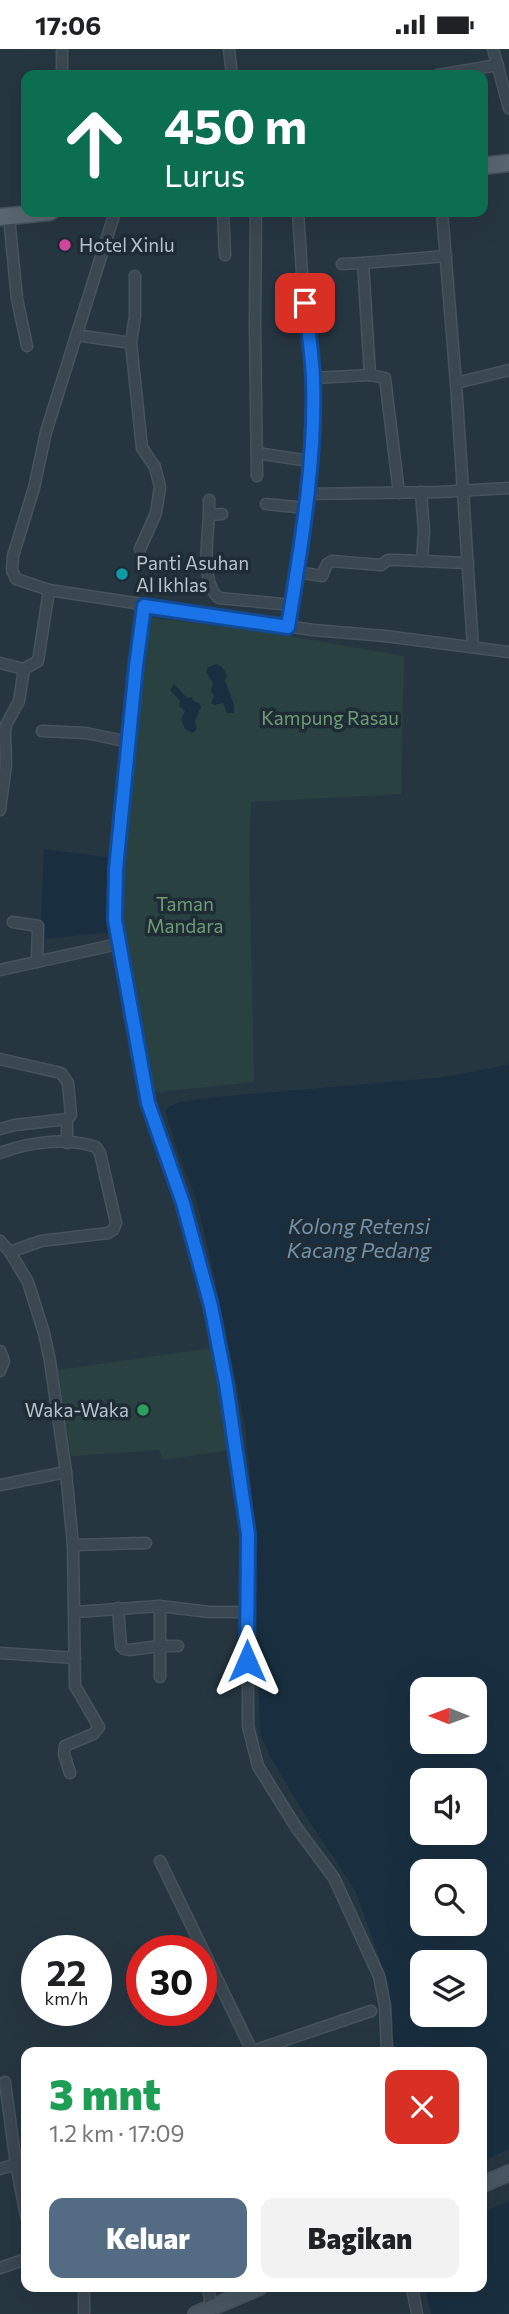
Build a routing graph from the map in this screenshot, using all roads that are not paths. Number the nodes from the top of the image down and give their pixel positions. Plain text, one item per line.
1 (62, 49) edge
2 (229, 49) edge
3 (493, 49) edge
4 (498, 65) junction
5 (62, 70) edge
6 (231, 70) edge
7 (468, 70) edge
8 (509, 108) edge
9 (509, 163) edge
10 (488, 165) edge
11 (4, 217) edge
12 (113, 217) edge
13 (223, 217) edge
14 (256, 217) edge
15 (298, 217) edge
16 (442, 217) edge
17 (225, 255) dead end
18 (446, 256) junction
19 (363, 263) junction
20 (342, 264) dead end
21 (135, 276) dead end
22 (76, 335) junction
23 (131, 343) junction
24 (27, 346) dead end
25 (509, 370) edge
26 (370, 375) junction
27 (313, 378) junction
28 (457, 383) junction
29 (257, 453) junction
30 (309, 461) junction
31 (257, 476) dead end
32 (509, 488) edge
33 (464, 491) junction
34 (421, 492) junction
35 (399, 493) junction
36 (307, 494) junction
37 (209, 500) dead end
38 (265, 504) dead end
39 (306, 508) junction
40 (222, 514) dead end
41 (209, 515) junction
42 (140, 549) dead end
43 (422, 561) junction
44 (468, 563) junction
45 (297, 572) junction
46 (49, 590) junction
47 (292, 605) junction
48 (144, 606) junction
49 (288, 627) junction
50 (473, 647) junction
51 (509, 652) edge
52 (0, 663) edge
53 (24, 669) junction
54 (42, 731) dead end
55 (130, 742) junction
56 (0, 810) edge
57 (13, 922) dead end
58 (118, 944) junction
59 (37, 961) junction
60 (0, 970) edge
61 (0, 1059) edge
62 (67, 1119) junction
63 (0, 1129) edge
64 (67, 1143) junction
65 (0, 1153) edge
66 (0, 1241) edge
67 (10, 1252) junction
68 (0, 1352) edge
69 (0, 1371) edge
70 (66, 1472) junction
71 (0, 1485) edge
72 (146, 1543) dead end
73 (73, 1545) junction
74 (160, 1606) junction
75 (118, 1608) junction
76 (76, 1612) junction
77 (248, 1612) junction
78 (160, 1646) junction
79 (177, 1646) dead end
80 (0, 1653) edge
81 (75, 1658) junction
82 (160, 1677) dead end
83 (70, 1773) dead end
84 (160, 1861) dead end
85 (371, 2011) dead end
86 (251, 2047) edge
87 (267, 2047) edge
88 (387, 2047) edge
89 (5, 2083) dead end
90 (16, 2164) junction
91 (0, 2169) edge
92 (509, 2173) edge
93 (487, 2182) edge
94 (21, 2190) edge
95 (21, 2261) edge
96 (0, 2268) edge
97 (84, 2292) edge
98 (209, 2292) edge
99 (250, 2292) edge
100 (412, 2292) edge
101 (212, 2311) edge
102 (84, 2314) edge
103 (195, 2314) edge
104 (417, 2314) edge

1 - 5 street
2 - 6 street
3 - 4 street
4 - 7 street
4 - 8 street
9 - 10 main road
11 - 24 street
12 - 22 street
13 - 17 street
14 - 29 street
15 - 27 street
16 - 18 street
18 - 19 street
18 - 28 street
19 - 20 street
19 - 26 street
21 - 23 street
22 - 23 street
22 - 46 street
23 - 42 street
25 - 28 street
26 - 27 street
26 - 35 street
27 - 30 street
28 - 33 street
29 - 30 street
29 - 31 street
30 - 36 street
32 - 33 street
33 - 34 street
33 - 44 street
34 - 35 street
34 - 43 street
35 - 36 street
36 - 39 street
37 - 41 street
38 - 39 street
39 - 45 street
40 - 41 street
41 - 47 street
43 - 44 street
43 - 45 street
44 - 50 street
45 - 47 street
46 - 48 street
46 - 53 street
47 - 49 street
48 - 49 street
48 - 55 street
49 - 50 street
50 - 51 street
52 - 53 street
53 - 56 street
54 - 55 street
55 - 58 street
57 - 59 street
58 - 59 street
58 - 77 street
59 - 60 street
61 - 62 street
62 - 63 street
62 - 64 street
64 - 65 street
64 - 67 street
66 - 67 street
67 - 70 street
68 - 69 street
70 - 71 street
70 - 73 street
72 - 73 street
73 - 76 street
74 - 75 street
74 - 77 street
74 - 78 street
75 - 76 street
75 - 78 street
76 - 81 street
77 - 88 street
78 - 79 street
78 - 82 street
80 - 81 street
81 - 83 street
84 - 86 street
85 - 87 street
89 - 90 street
90 - 91 street
90 - 94 street
92 - 93 main road
95 - 96 street
97 - 102 street
98 - 101 street
99 - 101 main road
100 - 104 street
101 - 103 main road

